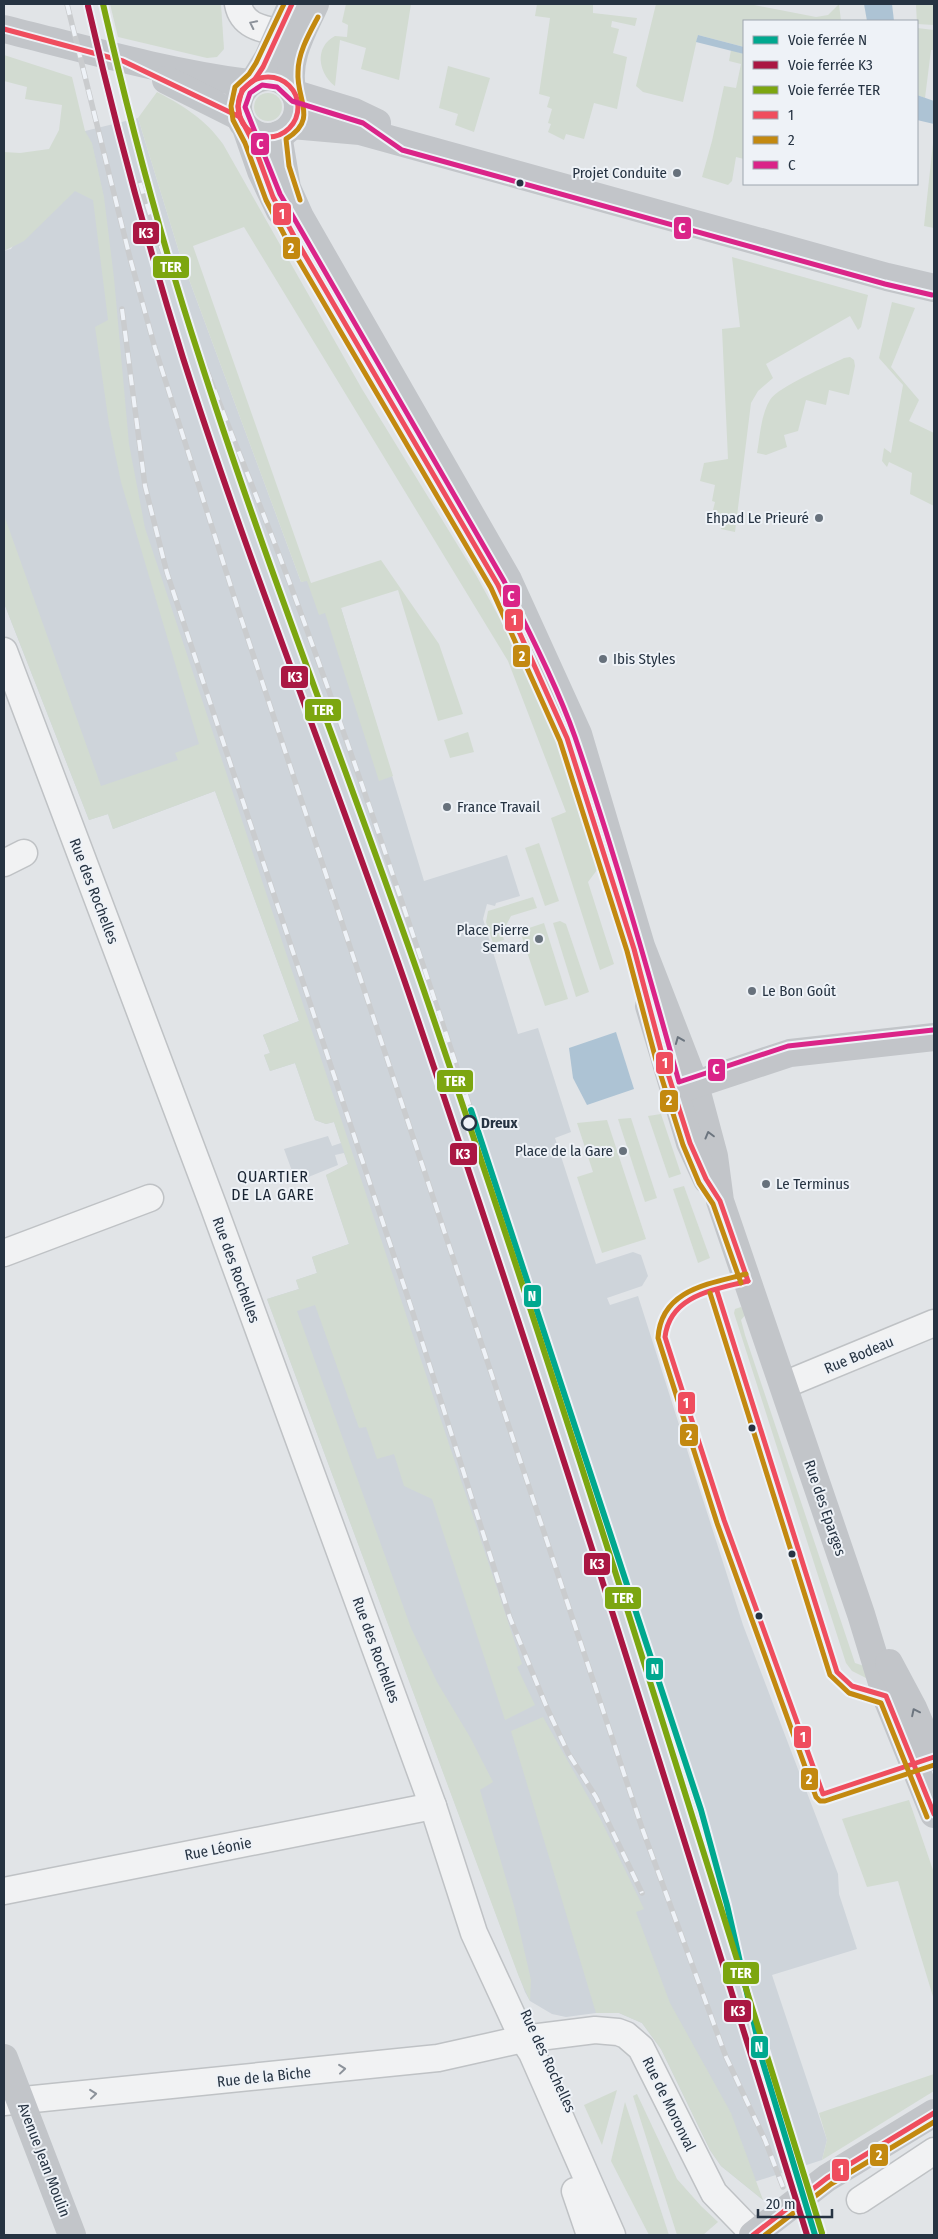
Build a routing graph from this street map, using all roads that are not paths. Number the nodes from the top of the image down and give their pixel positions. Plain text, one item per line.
1 (238, 4) edge
2 (292, 4) edge
3 (315, 4) edge
4 (4, 29) edge
5 (279, 32) junction
6 (124, 60) junction
7 (252, 81) junction
8 (294, 92) junction
9 (243, 123) junction
10 (285, 130) junction
11 (404, 143) junction
12 (934, 288) edge
13 (4, 651) edge
14 (934, 1037) edge
15 (685, 1088) junction
16 (150, 1198) dead end
17 (4, 1253) edge
18 (932, 1324) edge
19 (784, 1385) junction
20 (929, 1758) edge
21 (432, 1806) junction
22 (934, 1814) edge
23 (4, 1891) edge
24 (530, 2038) junction
25 (4, 2058) edge
26 (23, 2100) edge
27 (934, 2113) edge
28 (934, 2151) edge
29 (860, 2200) dead end
30 (747, 2229) edge
31 (72, 2235) edge
32 (590, 2235) edge
33 (612, 2235) edge
34 (630, 2235) edge

5 -> 1 street
2 - 5 main road
3 - 8 main road
4 - 6 main road
5 - 7 main road
6 - 7 main road
6 - 9 main road
7 - 8 main road
7 - 9 main road
8 - 10 main road
8 - 11 main road
9 - 10 main road
9 - 15 main road
10 - 11 main road
15 -> 10 main road
11 - 12 main road
13 - 21 street, Rue des Rochelles
14 - 15 main road
15 - 19 main road, Rue des Eparges
16 - 17 street
18 - 19 street, Rue Bodeau
19 - 20 main road, Rue des Eparges
20 - 22 main road, Rue des Eparges
21 - 23 street, Rue Léonie
21 - 24 street, Rue des Rochelles
26 -> 24 street, Rue de la Biche
24 - 30 street, Rue de Moronval
24 - 32 street, Rue des Rochelles
24 - 33 street, Rue des Rochelles
24 - 34 street, Rue des Rochelles
25 - 26 main road, Avenue Jean Moulin
26 - 31 main road, Avenue Jean Moulin
27 - 30 main road
28 - 29 street

